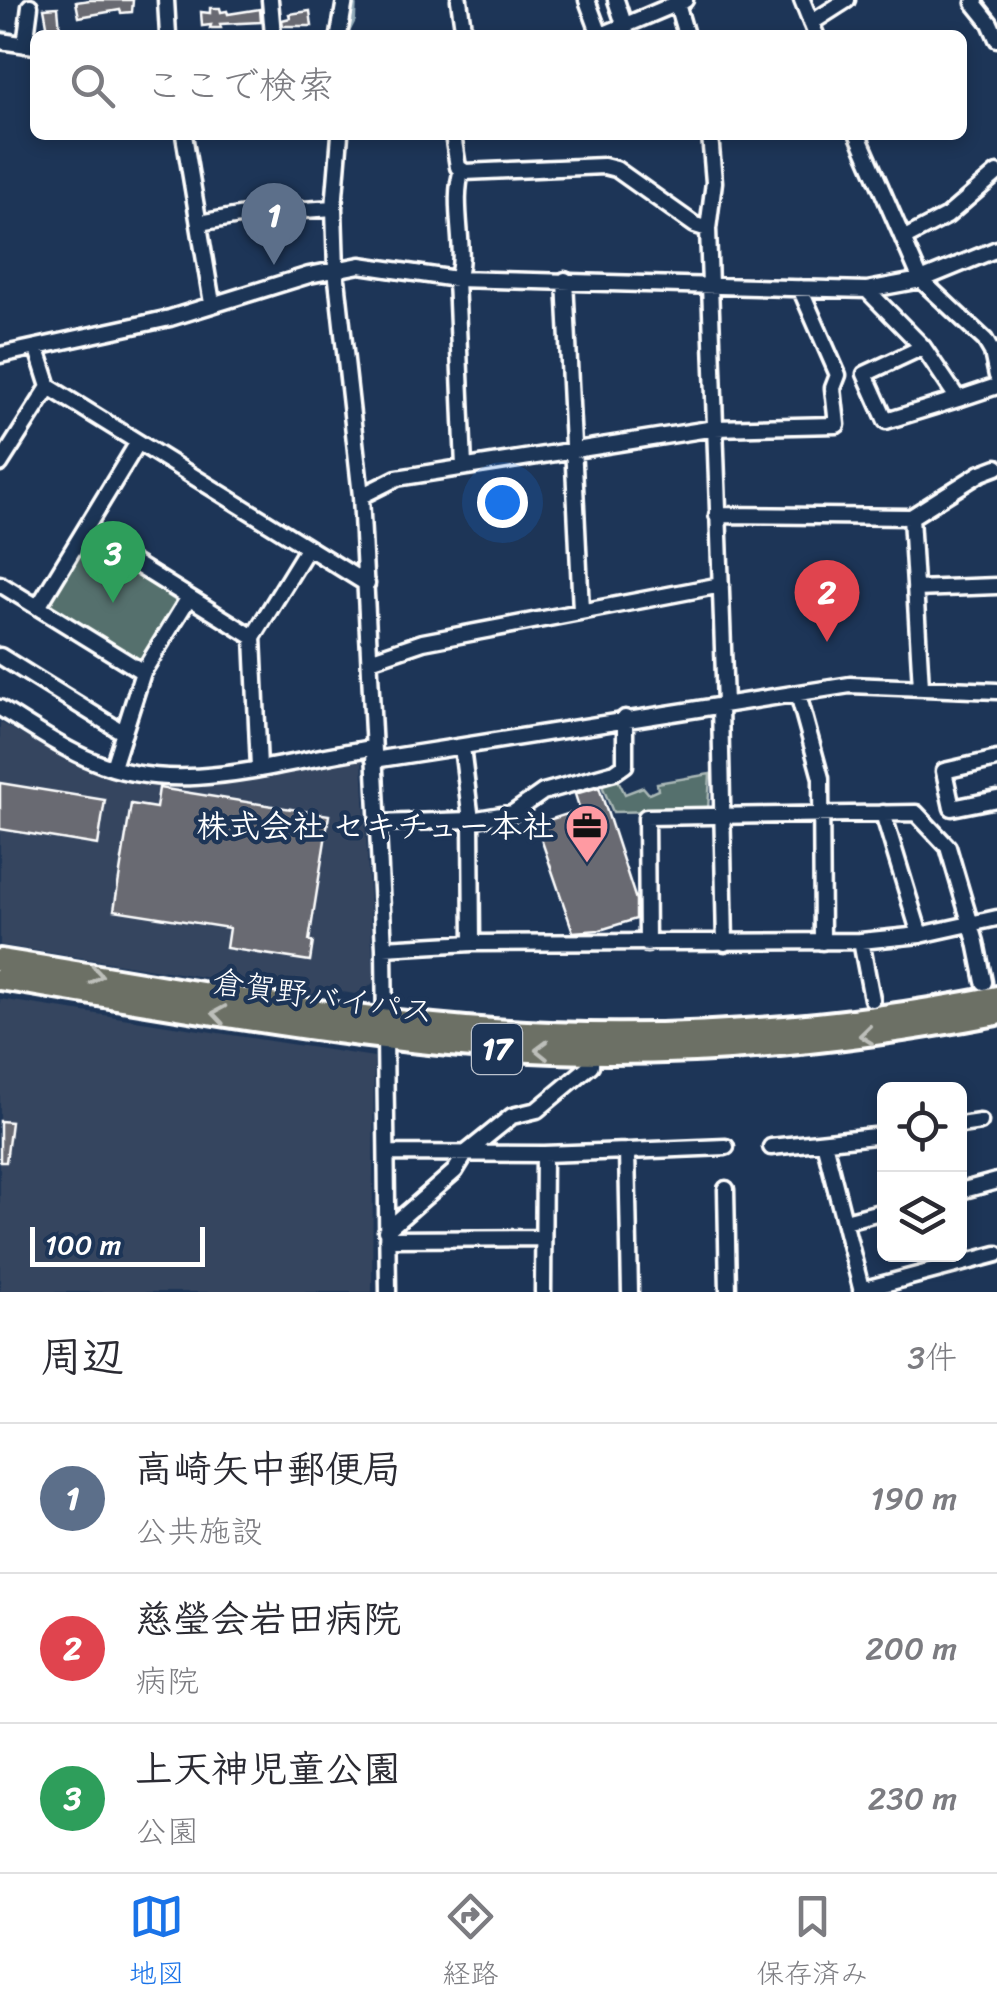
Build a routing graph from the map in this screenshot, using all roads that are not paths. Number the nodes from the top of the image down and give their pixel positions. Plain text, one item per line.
1 (166, 0) edge
2 (270, 0) edge
3 (345, 0) edge
4 (460, 0) edge
5 (587, 0) edge
6 (616, 0) edge
7 (802, 0) edge
8 (848, 0) edge
9 (976, 0) edge
10 (681, 2) edge
11 (30, 6) dead end
12 (626, 26) junction
13 (814, 29) edge
14 (168, 30) edge
15 (273, 30) edge
16 (339, 30) edge
17 (463, 30) edge
18 (599, 30) edge
19 (615, 30) edge
20 (685, 30) edge
21 (0, 40) edge
22 (997, 40) edge
23 (30, 45) edge
24 (185, 140) edge
25 (340, 140) edge
26 (454, 140) edge
27 (710, 140) edge
28 (860, 140) edge
29 (462, 170) junction
30 (997, 173) edge
31 (334, 208) junction
32 (200, 222) junction
33 (708, 228) junction
34 (903, 238) junction
35 (997, 249) edge
36 (336, 270) junction
37 (456, 279) junction
38 (566, 280) junction
39 (921, 280) junction
40 (711, 286) junction
41 (800, 288) junction
42 (867, 290) junction
43 (212, 303) junction
44 (924, 348) junction
45 (37, 349) junction
46 (0, 355) edge
47 (997, 376) edge
48 (997, 386) edge
49 (48, 387) junction
50 (958, 399) junction
51 (715, 428) junction
52 (137, 444) junction
53 (575, 450) junction
54 (0, 464) edge
55 (464, 467) junction
56 (997, 467) edge
57 (361, 496) junction
58 (718, 515) junction
59 (911, 517) junction
60 (84, 532) junction
61 (307, 549) junction
62 (0, 584) edge
63 (367, 584) junction
64 (721, 584) junction
65 (997, 586) edge
66 (914, 588) junction
67 (188, 599) junction
68 (38, 607) junction
69 (582, 610) junction
70 (253, 637) junction
71 (0, 656) edge
72 (370, 660) junction
73 (143, 672) junction
74 (921, 686) junction
75 (997, 691) edge
76 (798, 694) junction
77 (723, 705) junction
78 (0, 708) edge
79 (625, 718) junction
80 (124, 733) junction
81 (462, 747) junction
82 (373, 754) junction
83 (997, 760) edge
84 (113, 767) junction
85 (259, 767) junction
86 (997, 798) edge
87 (883, 813) junction
88 (822, 814) junction
89 (722, 815) junction
90 (471, 820) junction
91 (377, 823) junction
92 (997, 918) edge
93 (971, 924) junction
94 (920, 935) junction
95 (862, 941) junction
96 (822, 942) junction
97 (472, 943) junction
98 (725, 943) junction
99 (648, 944) junction
100 (384, 948) junction
101 (0, 960) edge
102 (0, 979) edge
103 (990, 989) edge
104 (872, 1000) dead end
105 (997, 1014) edge
106 (386, 1030) junction
107 (592, 1052) junction
108 (980, 1122) dead end
109 (967, 1124) edge
110 (877, 1135) edge
111 (824, 1142) junction
112 (726, 1147) dead end
113 (771, 1147) dead end
114 (627, 1151) junction
115 (386, 1153) junction
116 (466, 1154) junction
117 (544, 1154) junction
118 (997, 1180) edge
119 (967, 1188) edge
120 (726, 1189) dead end
121 (877, 1213) edge
122 (844, 1221) junction
123 (387, 1235) junction
124 (543, 1238) junction
125 (997, 1254) edge
126 (967, 1258) edge
127 (939, 1262) edge
128 (862, 1291) edge
129 (388, 1292) edge
130 (544, 1292) edge
131 (630, 1292) edge
132 (728, 1292) edge

1 - 14 street
2 - 15 street
3 - 16 street
4 - 17 street
5 - 18 street
6 - 12 street
7 - 13 street
8 - 13 street
9 - 22 street
10 - 12 street
10 - 20 street
11 - 23 street
12 - 19 street
21 - 23 street
24 - 32 street
25 - 31 street
26 - 29 street
27 - 33 street
28 - 34 street
29 - 33 street
29 - 37 street
30 - 34 street
31 - 32 street
31 - 36 street
32 - 43 street
33 - 40 street
34 - 39 street
35 - 39 street
36 - 37 street
36 - 43 street
36 - 57 street
37 - 38 street
37 - 55 street
38 - 40 street
38 - 53 street
39 - 42 street
39 - 47 street
40 - 41 street
40 - 51 street
41 - 42 street
41 - 51 street
42 - 44 street
43 - 45 street
44 - 50 street
44 - 50 street
45 - 46 street
45 - 49 street
48 - 50 street
49 - 52 street
49 - 54 street
51 - 53 street
51 - 58 street
52 - 60 street
52 - 61 street
53 - 55 street
53 - 69 street
55 - 57 street
56 - 59 street
57 - 63 street
58 - 59 street
58 - 64 street
59 - 66 street
60 - 67 street
60 - 68 street
61 - 63 street
61 - 70 street
62 - 68 street
63 - 72 street
64 - 69 street
64 - 77 street
65 - 66 street
66 - 74 street
67 - 70 street
67 - 73 street
68 - 73 street
69 - 72 street
70 - 85 street
71 - 80 street
72 - 82 street
73 - 80 street
74 - 75 street
74 - 76 street
76 - 77 street
76 - 88 street
77 - 79 street
77 - 89 street
78 - 84 street
79 - 81 street
79 - 90 street
80 - 84 street
81 - 82 street
81 - 90 street
82 - 85 street
82 - 91 street
83 - 86 street
84 - 85 street
87 - 88 street
87 - 93 street
87 - 94 street
88 - 89 street
88 - 96 street
89 - 98 street
89 - 99 street
90 - 91 street
90 - 97 street
91 - 100 street
92 - 93 street
93 - 94 street
93 - 103 street
94 - 95 street
95 - 96 street
95 - 104 street
96 - 98 street
97 - 99 street
97 - 100 street
98 - 99 street
100 - 106 street
101 -> 106 highway, 倉賀野バイパス / 17
106 -> 102 highway, 倉賀野バイパス / 17
103 - 106 highway, 倉賀野バイパス / 17
105 -> 107 highway, 倉賀野バイパス / 17
107 -> 106 highway, 倉賀野バイパス / 17
106 - 115 street
107 - 116 street
108 - 109 street
110 - 111 street
111 - 113 street
111 - 122 street
112 - 114 street
114 - 117 street
114 - 131 street
115 - 116 street
115 - 123 street
116 - 117 street
116 - 123 street
117 - 124 street
118 - 119 street
120 - 132 street
121 - 122 street
122 - 128 street
123 - 124 street
123 - 129 street
124 - 130 street
125 - 126 street
127 - 128 street

